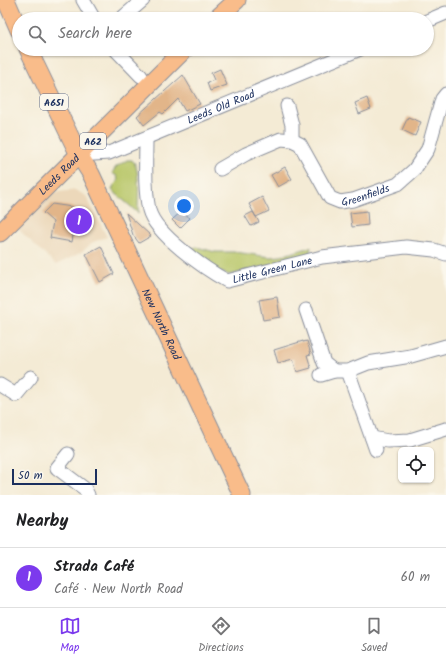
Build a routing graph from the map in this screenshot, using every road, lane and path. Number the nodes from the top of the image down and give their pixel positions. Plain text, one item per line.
1 (6, 0) edge
2 (83, 0) edge
3 (143, 0) edge
4 (236, 0) edge
5 (90, 12) edge
6 (129, 12) edge
7 (223, 12) edge
8 (446, 13) edge
9 (12, 14) edge
10 (434, 18) edge
11 (31, 56) edge
12 (122, 56) edge
13 (178, 56) edge
14 (343, 56) edge
15 (141, 76) dead end
16 (446, 94) edge
17 (287, 106) dead end
18 (146, 139) junction
19 (292, 140) junction
20 (79, 155) junction
21 (220, 170) dead end
22 (0, 233) edge
23 (446, 254) edge
24 (306, 310) dead end
25 (446, 346) edge
26 (334, 371) junction
27 (348, 371) junction
28 (321, 375) dead end
29 (31, 377) dead end
30 (0, 385) edge
31 (446, 429) edge
32 (68, 454) dead end
33 (88, 495) edge
34 (242, 495) edge

1 - 9 main road
2 - 5 street
3 - 6 street
4 - 7 main road
8 - 10 street
11 - 20 main road, A651
12 - 15 street
13 - 20 main road, Leeds Road / A62
14 - 18 street, Leeds Old Road
16 - 19 street, Greenfields
17 - 19 street
18 - 20 street, Leeds Old Road
18 - 23 street, Little Green Lane
19 - 21 street
20 - 22 main road, Leeds Road / A62
20 - 34 main road, New North Road
24 - 26 street
25 - 27 street
26 - 27 street
26 - 28 street
27 - 31 street
29 - 30 street
32 - 33 street

